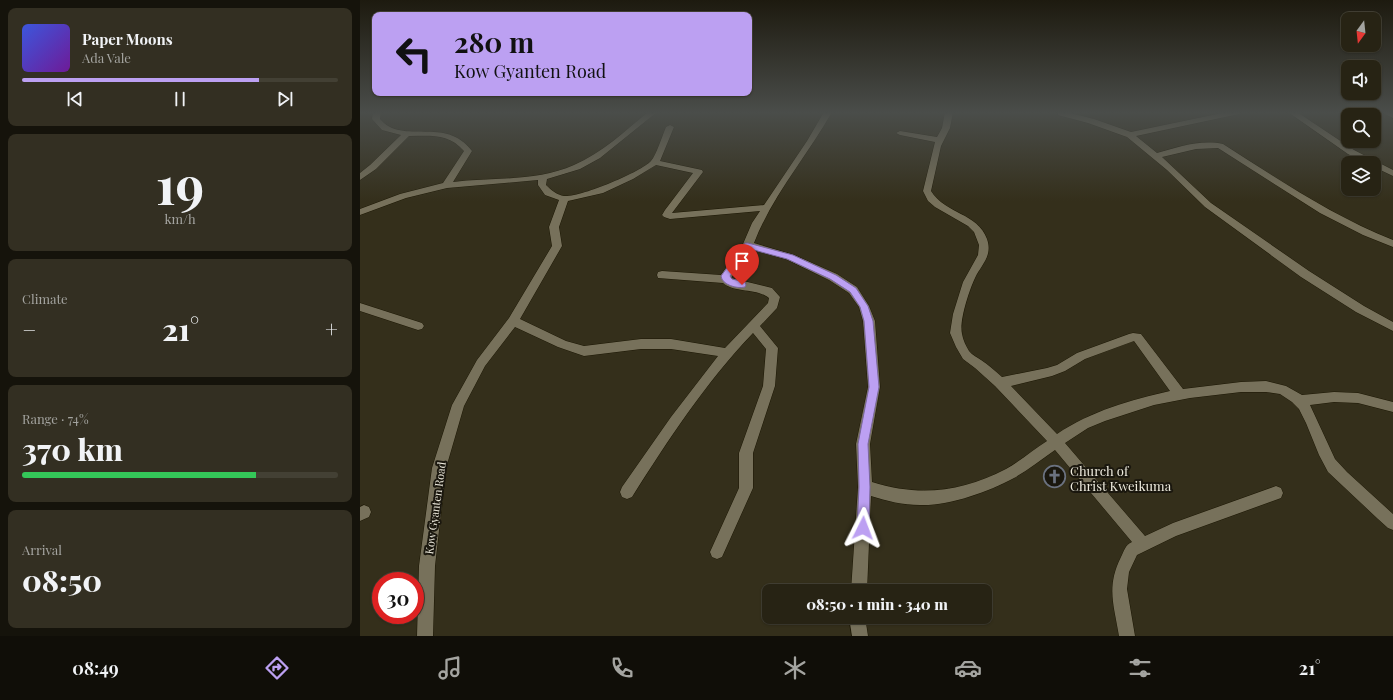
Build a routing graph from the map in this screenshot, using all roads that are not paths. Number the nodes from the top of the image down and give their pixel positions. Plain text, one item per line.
1 (398, 142) edge
2 (462, 142) edge
3 (617, 142) edge
4 (663, 142) edge
5 (810, 142) edge
6 (939, 142) edge
7 (1138, 142) edge
8 (1336, 142) edge
9 (1154, 156) junction
10 (1359, 156) edge
11 (654, 162) junction
12 (1381, 167) edge
13 (1393, 173) edge
14 (360, 177) edge
15 (543, 177) junction
16 (446, 185) junction
17 (564, 200) junction
18 (766, 208) junction
19 (362, 210) edge
20 (1393, 244) edge
21 (748, 245) junction
22 (662, 275) dead end
23 (726, 280) junction
24 (360, 307) edge
25 (512, 321) junction
26 (418, 326) dead end
27 (752, 326) junction
28 (1393, 327) edge
29 (727, 353) junction
30 (1000, 383) junction
31 (1180, 395) junction
32 (1300, 401) junction
33 (1393, 408) edge
34 (1055, 442) junction
35 (865, 487) junction
36 (627, 492) dead end
37 (1276, 493) dead end
38 (1393, 523) edge
39 (1143, 545) junction
40 (717, 552) dead end
41 (859, 584) edge
42 (858, 624) edge
43 (425, 636) edge
44 (860, 636) edge
45 (1127, 636) edge

1 - 14 street
2 - 16 street
3 - 15 street
4 - 11 street
5 - 18 street
6 - 30 street
7 - 9 street
8 - 10 street
9 - 20 street
9 - 28 street
11 - 17 street
11 - 18 street
12 - 13 street
15 - 16 street
15 - 17 street
16 - 19 street
17 - 25 street, Kow Gyanten Road
18 - 21 street
21 - 23 street
21 - 35 street
22 - 23 street
23 - 27 street
24 - 26 street
25 - 29 street
25 - 43 street, Kow Gyanten Road
27 - 29 street
27 - 40 street
29 - 36 street
30 - 31 street
30 - 34 street
31 - 32 street
31 - 34 street
32 - 33 street
32 - 38 street
34 - 35 street
34 - 39 street
35 - 41 street
37 - 39 street
39 - 45 street
42 - 44 street

